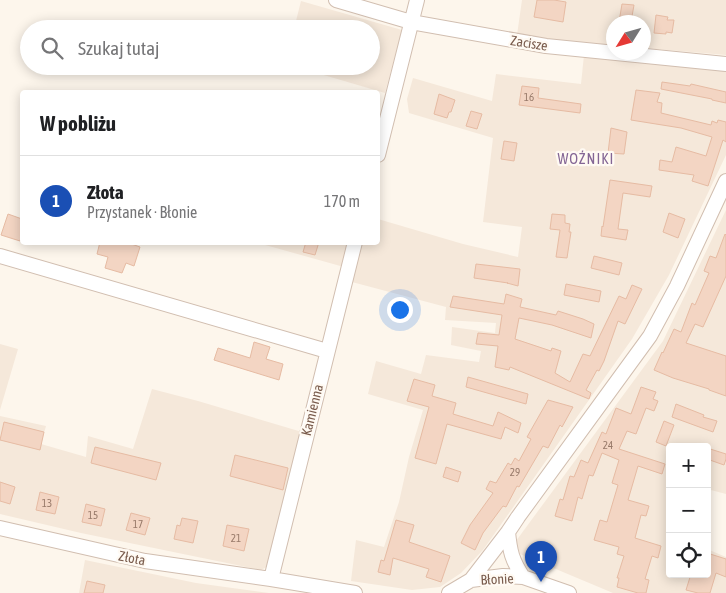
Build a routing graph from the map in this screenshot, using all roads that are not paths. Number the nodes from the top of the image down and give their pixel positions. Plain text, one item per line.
1 (336, 0) edge
2 (417, 0) edge
3 (412, 22) junction
4 (726, 64) edge
5 (380, 147) edge
6 (726, 181) edge
7 (354, 245) edge
8 (0, 256) edge
9 (327, 351) junction
10 (0, 528) edge
11 (508, 532) junction
12 (523, 577) junction
13 (271, 579) junction
14 (471, 580) junction
15 (355, 593) edge
16 (449, 593) edge
17 (569, 593) edge

1 - 3 street, Zacisze
2 - 3 street
3 - 4 street, Zacisze
3 - 5 street
6 - 11 street
7 - 9 street, Kamienna
8 - 9 street
9 - 13 street, Kamienna
10 - 13 street, Złota
11 - 12 street, Błonie
11 - 14 street
12 - 14 street, Błonie
12 - 17 street, Błonie
13 - 15 street, Złota
14 - 16 street

